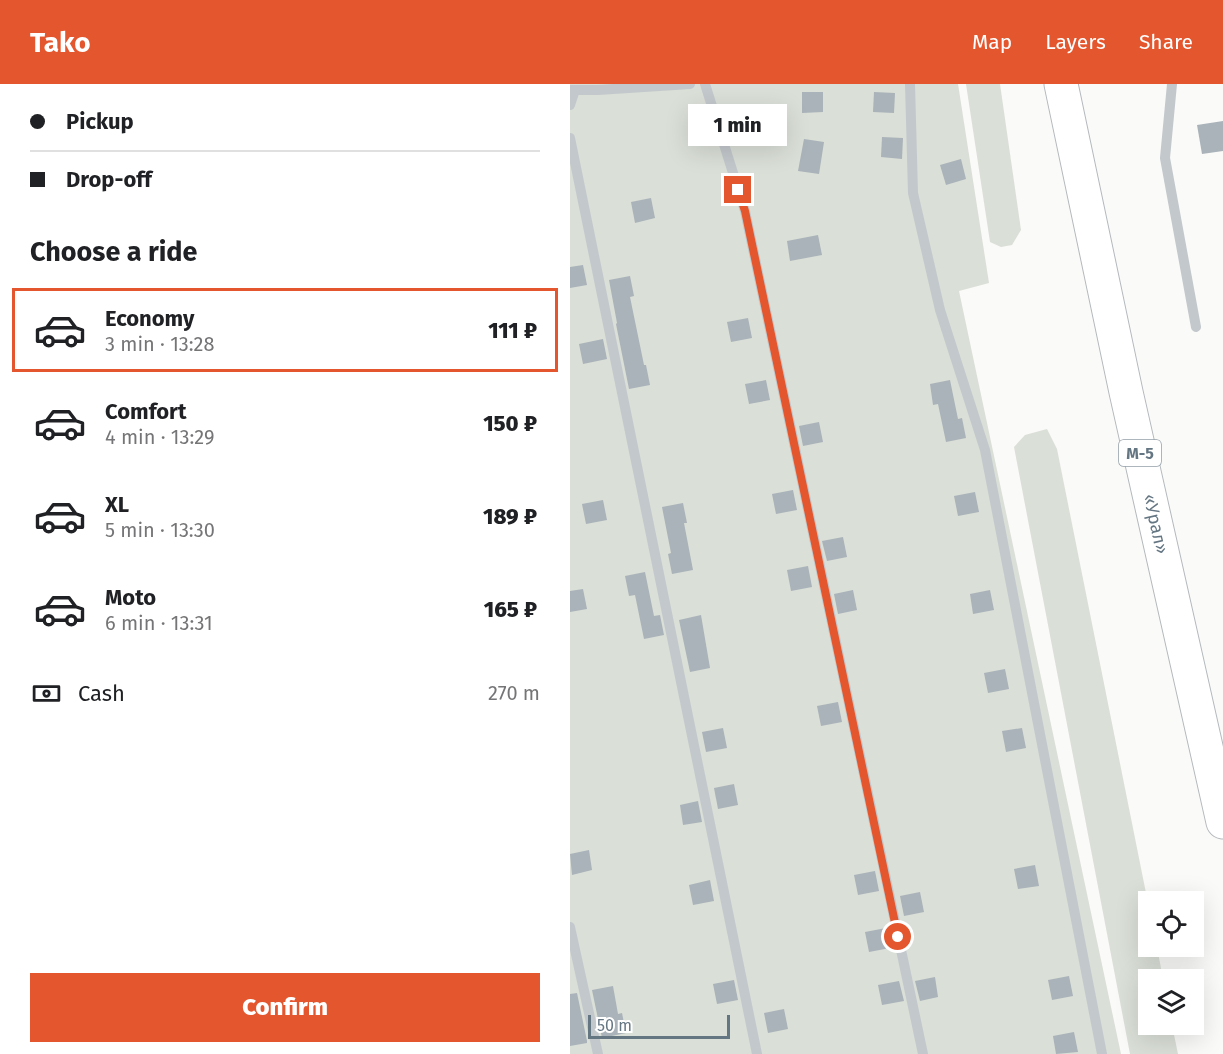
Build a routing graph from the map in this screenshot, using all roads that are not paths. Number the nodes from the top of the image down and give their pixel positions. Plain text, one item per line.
1 (690, 84) edge
2 (705, 84) edge
3 (910, 84) edge
4 (1061, 84) edge
5 (1081, 84) edge
6 (1172, 84) edge
7 (572, 90) edge
8 (570, 105) edge
9 (570, 138) edge
10 (1196, 327) dead end
11 (1223, 733) edge
12 (1223, 822) edge
13 (570, 927) edge
14 (598, 1054) edge
15 (757, 1054) edge
16 (923, 1054) edge
17 (1102, 1054) edge

1 - 7 lane
2 - 16 lane
3 - 17 lane
4 - 12 highway, «Урал» / М-5
5 - 11 highway, «Урал» / М-5
6 - 10 lane
7 - 8 lane
9 - 15 lane
13 - 14 lane

